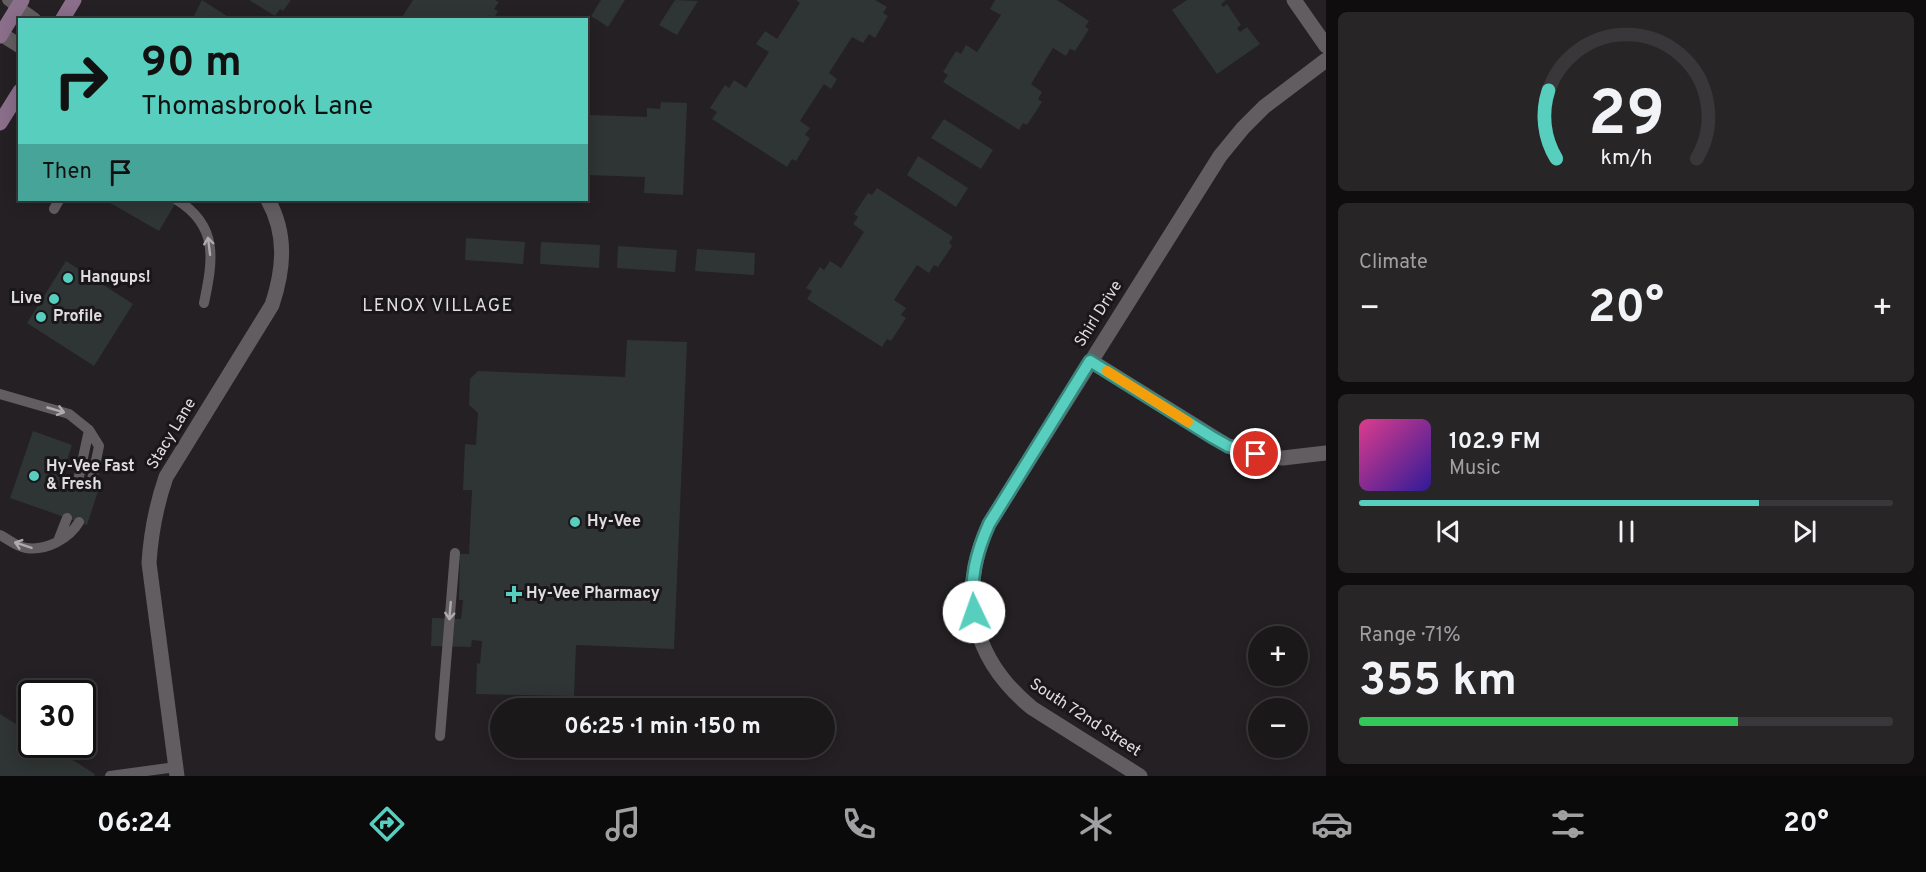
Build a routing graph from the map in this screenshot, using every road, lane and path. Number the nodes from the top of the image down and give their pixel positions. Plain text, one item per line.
1 (74, 0) edge
2 (1294, 0) edge
3 (15, 3) edge
4 (32, 18) edge
5 (63, 18) edge
6 (0, 34) edge
7 (18, 45) edge
8 (1326, 46) edge
9 (1326, 60) edge
10 (18, 94) edge
11 (0, 123) edge
12 (179, 201) edge
13 (269, 201) edge
14 (204, 303) dead end
15 (1090, 361) junction
16 (0, 394) edge
17 (89, 430) junction
18 (1326, 453) edge
19 (78, 481) dead end
20 (91, 485) dead end
21 (67, 518) dead end
22 (79, 522) dead end
23 (0, 535) edge
24 (58, 541) junction
25 (455, 553) dead end
26 (976, 628) joint
27 (440, 736) dead end
28 (177, 772) edge
29 (110, 776) edge
30 (1140, 776) edge

1 - 5 main road
2 - 8 street
3 - 4 street
3 - 6 main road
6 - 7 street
9 - 15 street, Shirl Drive
10 - 11 main road
14 -> 12 lane
13 - 28 street, Stacy Lane
15 - 18 street
15 - 26 street, Shirl Drive
16 -> 17 lane
17 - 19 lane
17 - 20 lane
21 - 24 lane
22 - 24 lane
24 -> 23 lane
25 -> 27 lane
26 - 30 street, South 72nd Street
28 - 29 lane

